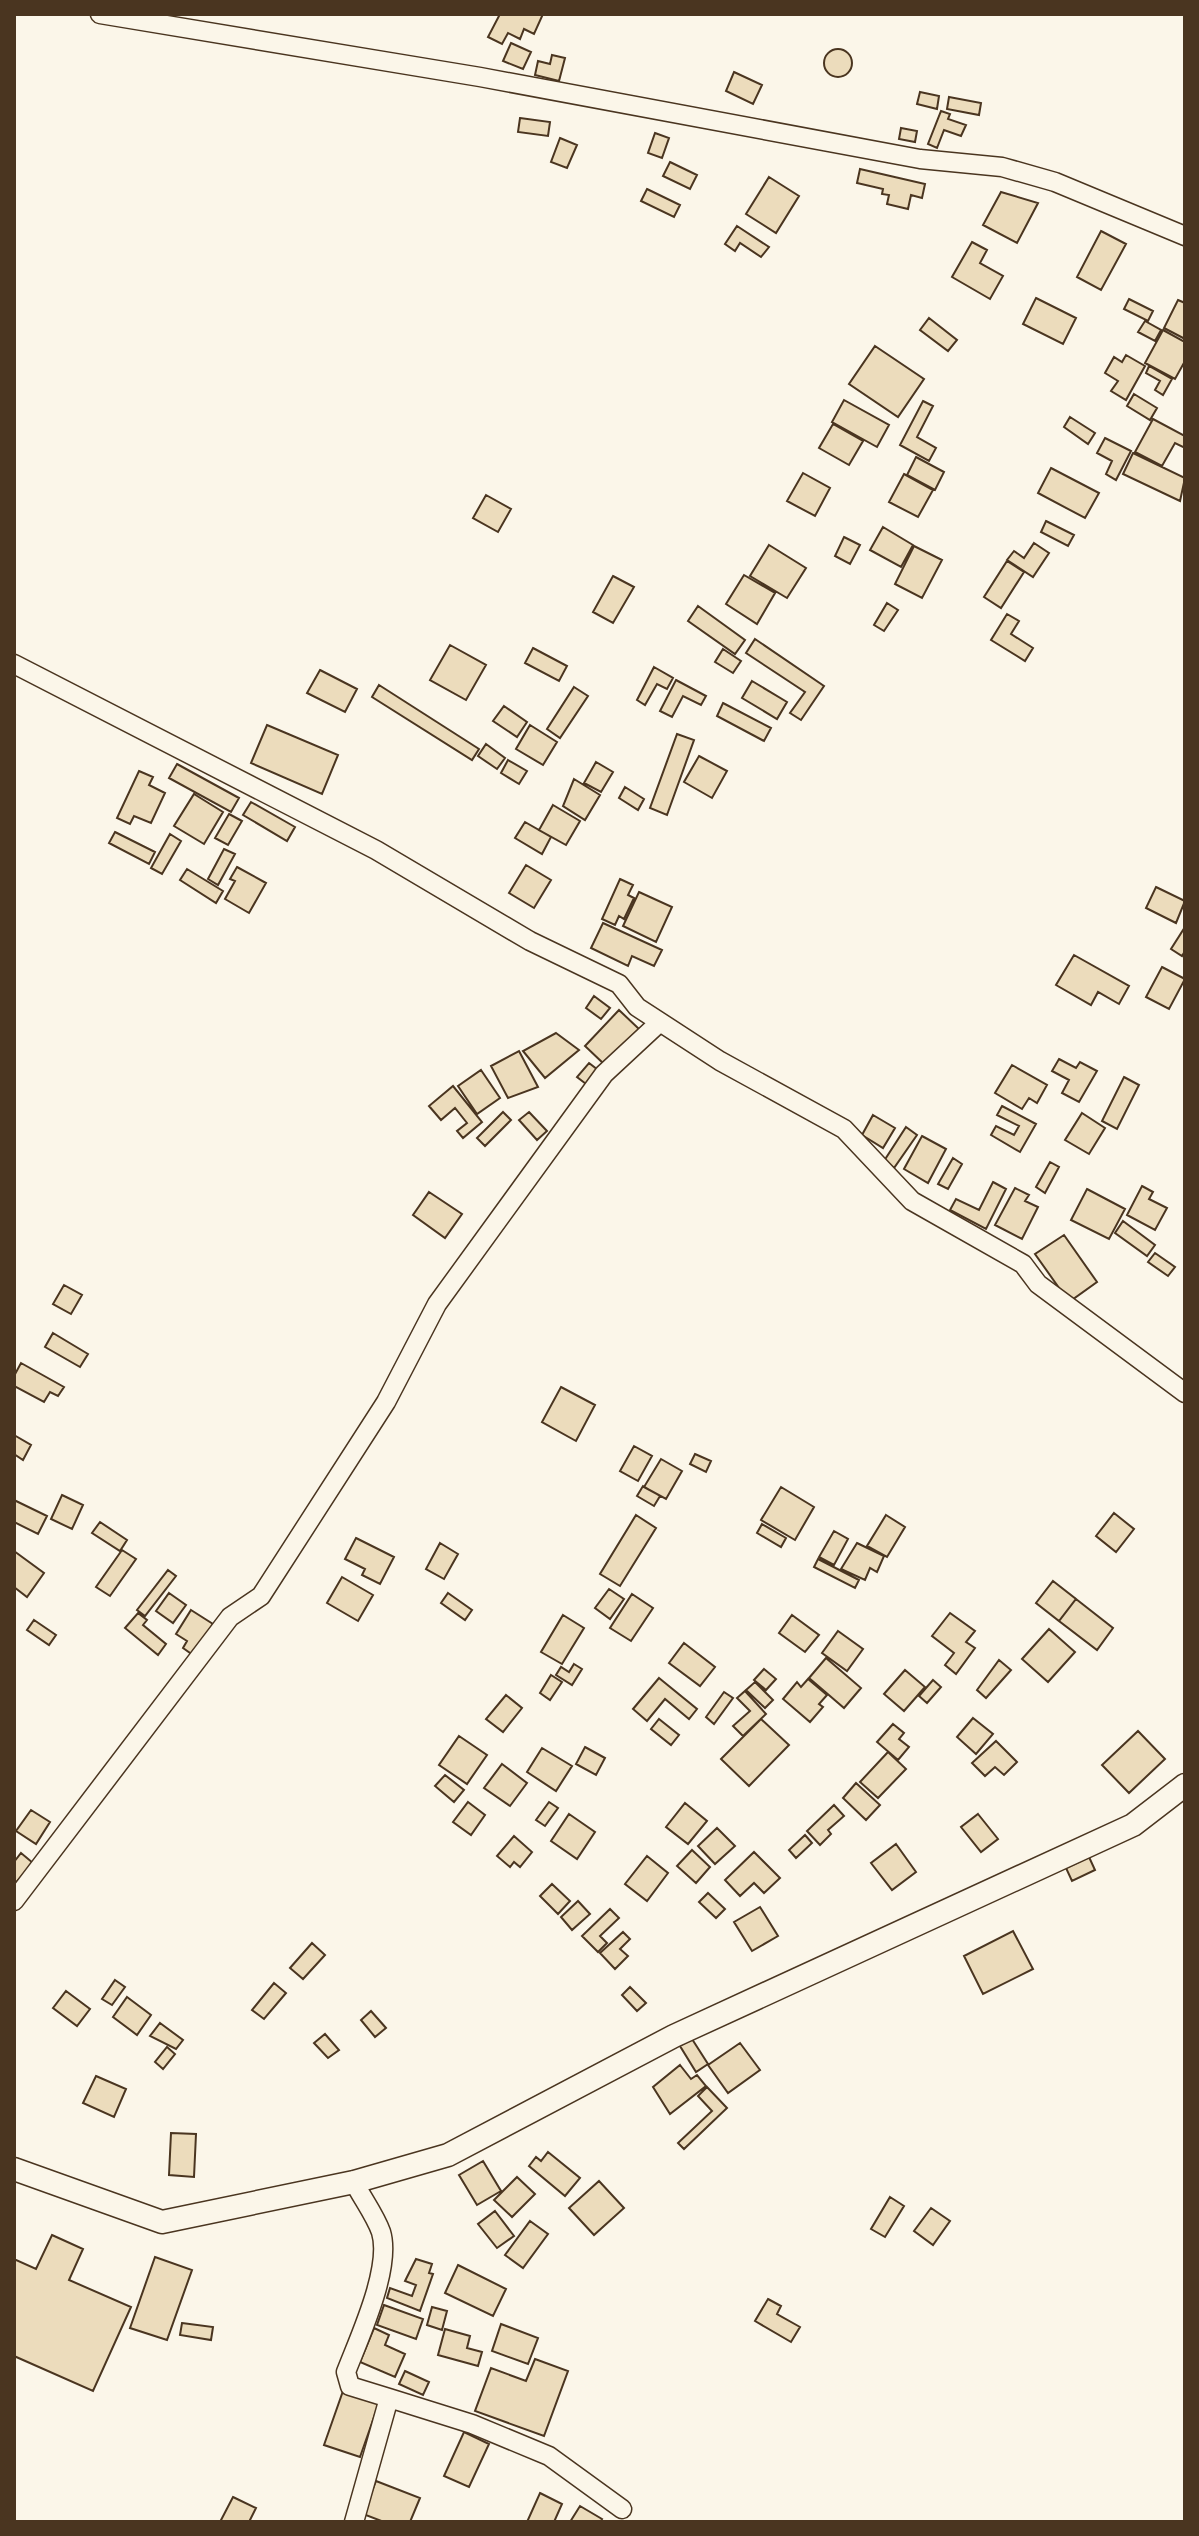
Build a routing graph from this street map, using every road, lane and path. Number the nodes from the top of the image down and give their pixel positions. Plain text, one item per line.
1 (100, 14) edge
2 (1185, 236) edge
3 (14, 664) edge
4 (660, 1022) junction
5 (1185, 1393) edge
6 (1185, 1785) edge
7 (14, 1901) edge
8 (14, 2169) edge
9 (354, 2182) junction
10 (389, 2398) junction
11 (622, 2509) dead end
12 (354, 2522) edge

1 - 2 street
3 - 4 street
4 - 5 street
4 - 7 street
6 - 9 street
8 - 9 street
9 - 10 street
10 - 11 street
10 - 12 street

